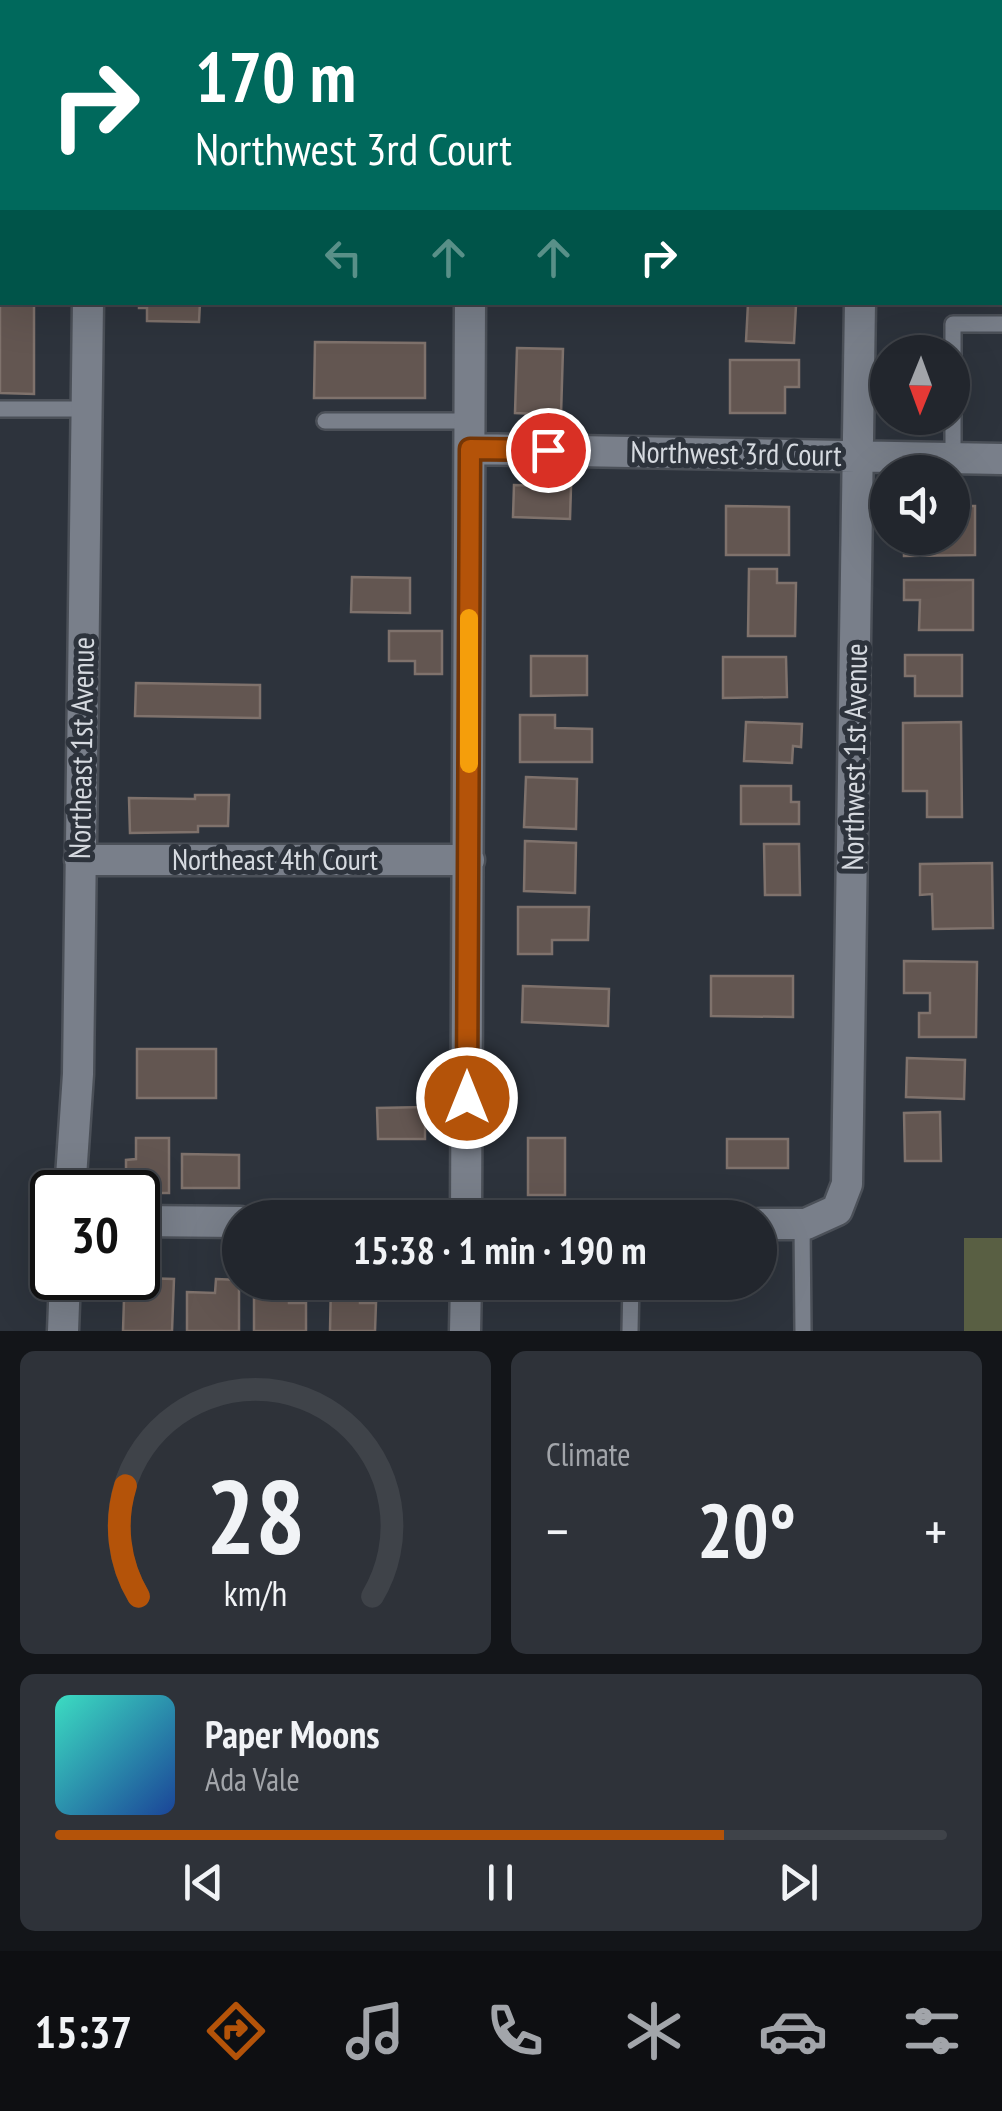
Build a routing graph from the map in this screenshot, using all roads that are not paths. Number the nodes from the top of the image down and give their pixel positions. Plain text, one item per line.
1 (88, 305) edge
2 (470, 305) edge
3 (860, 305) edge
4 (1002, 324) edge
5 (0, 409) edge
6 (86, 409) junction
7 (325, 421) dead end
8 (470, 435) junction
9 (953, 455) edge
10 (860, 456) junction
11 (870, 456) edge
12 (970, 458) edge
13 (1002, 459) edge
14 (80, 860) junction
15 (469, 860) junction
16 (71, 1170) edge
17 (466, 1200) edge
18 (160, 1221) edge
19 (222, 1222) edge
20 (777, 1224) edge
21 (802, 1224) junction
22 (64, 1300) edge
23 (466, 1300) edge
24 (631, 1300) edge
25 (63, 1331) edge
26 (465, 1331) edge
27 (630, 1331) edge
28 (803, 1331) edge

1 - 6 street, Northeast 1st Avenue
2 - 8 street
3 - 10 street, Northwest 1st Avenue
4 - 9 lane
5 - 6 lane
6 - 14 street, Northeast 1st Avenue
7 - 8 lane
8 - 10 street, Northwest 3rd Court
8 - 15 street
10 - 11 street, Northwest 3rd Court
10 - 21 street, Northwest 1st Avenue
12 - 13 street, Northwest 3rd Court
14 - 15 street, Northeast 4th Court
14 - 16 street, Northeast 1st Avenue
15 - 17 street
18 - 19 street
20 - 21 street
21 - 28 lane
22 - 25 street
23 - 26 street
24 - 27 lane

